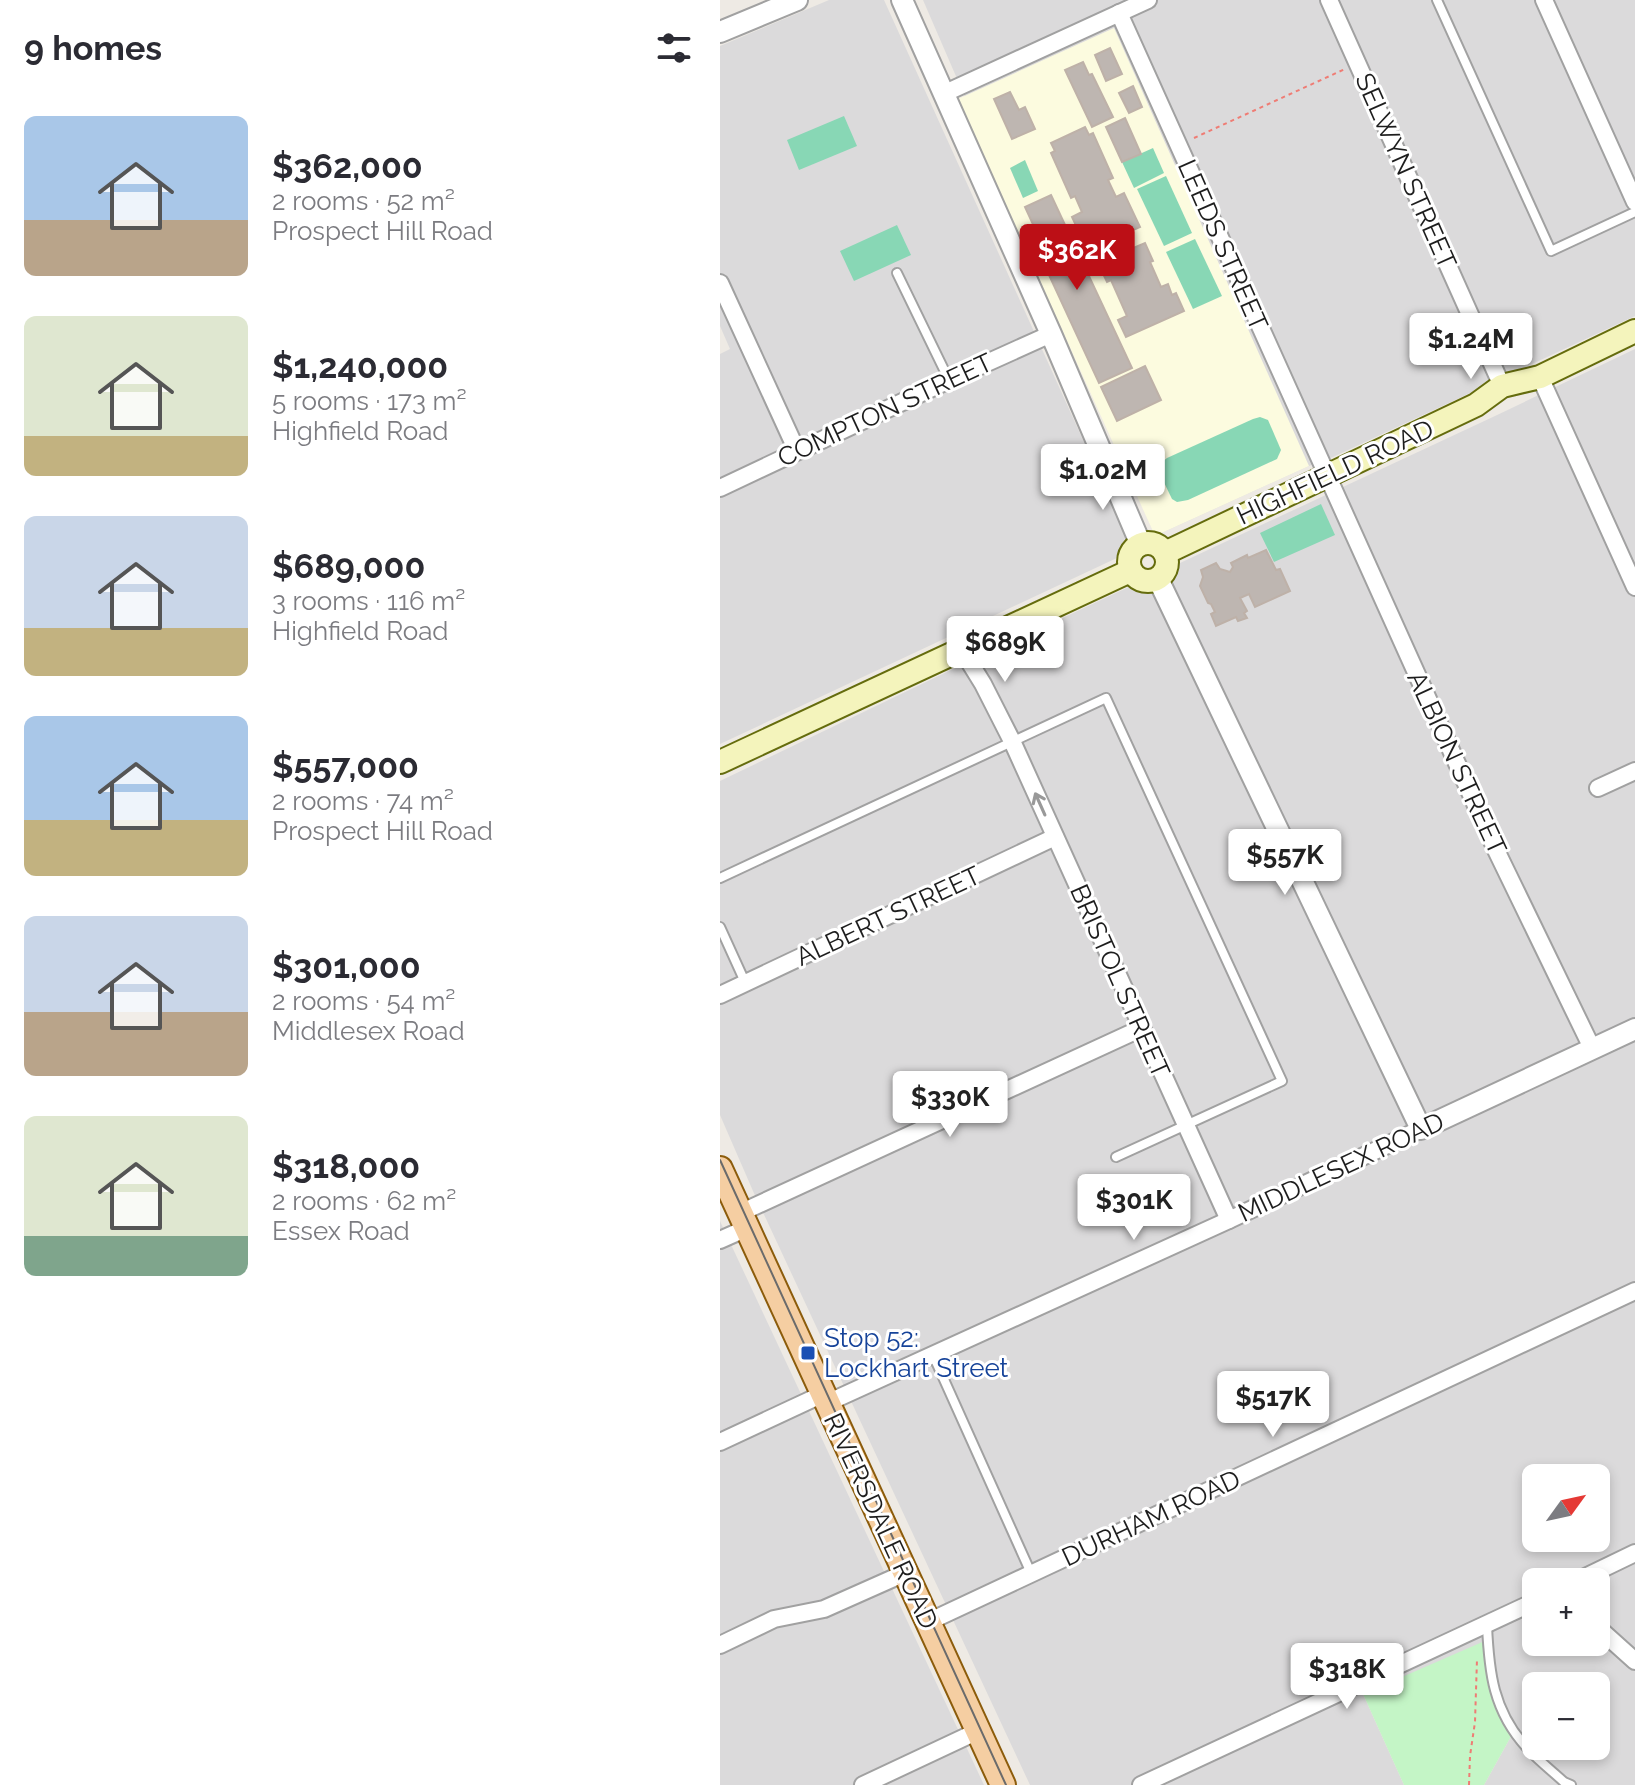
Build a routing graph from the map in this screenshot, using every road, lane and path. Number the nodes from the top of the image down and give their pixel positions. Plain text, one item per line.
1 (797, 0) edge
2 (902, 0) edge
3 (1148, 0) edge
4 (1329, 0) edge
5 (1437, 0) edge
6 (1544, 0) edge
7 (1119, 13) junction
8 (720, 32) edge
9 (1357, 64) junction
10 (943, 94) junction
11 (1178, 145) junction
12 (1635, 202) edge
13 (1635, 212) edge
14 (897, 273) dead end
15 (720, 283) edge
16 (1635, 331) edge
17 (1051, 334) junction
18 (1540, 377) junction
19 (949, 380) junction
20 (1502, 386) junction
21 (797, 451) junction
22 (1327, 476) junction
23 (720, 488) edge
24 (1141, 545) junction
25 (1165, 553) junction
26 (1130, 571) junction
27 (1158, 579) junction
28 (1635, 587) edge
29 (962, 650) junction
30 (1012, 741) junction
31 (720, 762) edge
32 (1635, 771) edge
33 (1598, 788) dead end
34 (1055, 837) junction
35 (720, 878) edge
36 (720, 927) edge
37 (746, 983) junction
38 (720, 995) edge
39 (1142, 1028) junction
40 (1635, 1029) edge
41 (1592, 1048) junction
42 (1186, 1126) junction
43 (1421, 1129) junction
44 (1116, 1157) dead end
45 (720, 1169) edge
46 (744, 1220) junction
47 (1229, 1220) junction
48 (720, 1240) edge
49 (1635, 1291) edge
50 (933, 1355) junction
51 (825, 1398) junction
52 (720, 1442) edge
53 (1635, 1553) edge
54 (1604, 1568) edge
55 (905, 1573) junction
56 (1031, 1574) junction
57 (1522, 1608) edge
58 (928, 1622) junction
59 (1487, 1624) junction
60 (1610, 1639) edge
61 (720, 1645) edge
62 (1477, 1658) dead end
63 (1635, 1661) edge
64 (978, 1731) junction
65 (863, 1785) edge
66 (1003, 1785) edge
67 (1141, 1785) edge
68 (1469, 1785) edge
69 (1571, 1785) edge

1 - 8 street
2 - 10 street
3 - 7 street
4 - 9 street, SELWYN STREET
5 - 13 lane
6 - 12 street
7 - 10 street
7 - 11 street, LEEDS STREET
9 - 11 path
9 - 20 street, SELWYN STREET
10 - 17 street
11 - 22 street, LEEDS STREET
14 - 19 lane
15 - 21 street
16 - 18 main road, HIGHFIELD ROAD
17 - 19 street, COMPTON STREET
17 - 24 street
18 - 20 main road, HIGHFIELD ROAD
18 - 28 street
19 - 21 street, COMPTON STREET
20 - 22 main road, HIGHFIELD ROAD
21 - 23 street, COMPTON STREET
22 - 25 main road, HIGHFIELD ROAD
22 - 41 street, ALBION STREET
24 - 25 main road
24 - 26 main road
25 - 27 main road
26 - 27 main road
26 - 29 main road
27 - 43 street
29 - 30 street, BRISTOL STREET
29 - 31 main road
34 -> 30 street, BRISTOL STREET
30 - 35 lane
30 - 42 lane
32 - 33 street
34 - 37 street, ALBERT STREET
34 - 39 street, BRISTOL STREET
36 - 37 lane
37 - 38 street, ALBERT STREET
39 - 42 street, BRISTOL STREET
39 - 46 street
40 - 41 street, MIDDLESEX ROAD
41 - 43 street, MIDDLESEX ROAD
42 - 44 lane
42 - 47 street, BRISTOL STREET
43 - 47 street, MIDDLESEX ROAD
45 - 46 main road, RIVERSDALE ROAD
46 - 48 street
46 - 51 main road, RIVERSDALE ROAD
47 - 50 street, MIDDLESEX ROAD
49 - 56 street, DURHAM ROAD
50 - 51 street, MIDDLESEX ROAD
50 - 56 lane
51 - 52 street, MIDDLESEX ROAD
51 - 55 main road, RIVERSDALE ROAD
53 - 54 street
55 - 58 main road, RIVERSDALE ROAD
55 - 61 street
56 - 58 street, DURHAM ROAD
57 - 59 street
58 - 64 main road, RIVERSDALE ROAD
59 - 67 street
59 - 69 lane
60 - 63 street
62 - 68 path
64 - 65 street
64 - 66 main road, RIVERSDALE ROAD

